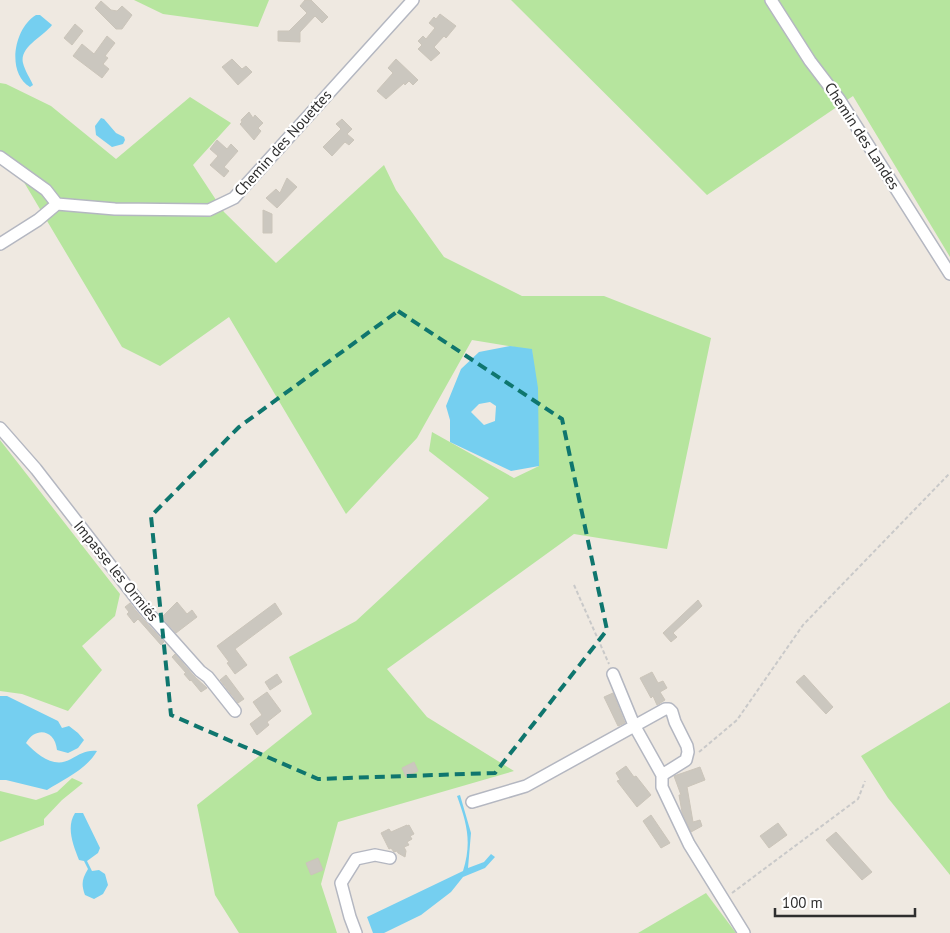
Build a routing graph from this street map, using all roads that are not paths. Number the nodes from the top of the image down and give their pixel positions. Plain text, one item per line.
1 (413, 0) edge
2 (771, 0) edge
3 (0, 157) edge
4 (57, 204) junction
5 (0, 244) edge
6 (950, 274) edge
7 (0, 428) edge
8 (613, 674) road end
9 (235, 711) dead end
10 (634, 725) junction
11 (662, 775) junction
12 (472, 802) dead end
13 (390, 858) dead end
14 (356, 933) edge
15 (744, 933) edge

1 - 4 street, Chemin des Nouettes
2 - 6 street, Chemin des Landes
3 - 4 street
4 - 5 street
7 - 9 street, Impasse les Ormiés
8 - 10 street
10 - 11 street
10 - 11 street
10 - 12 street
11 - 15 street
13 - 14 street

